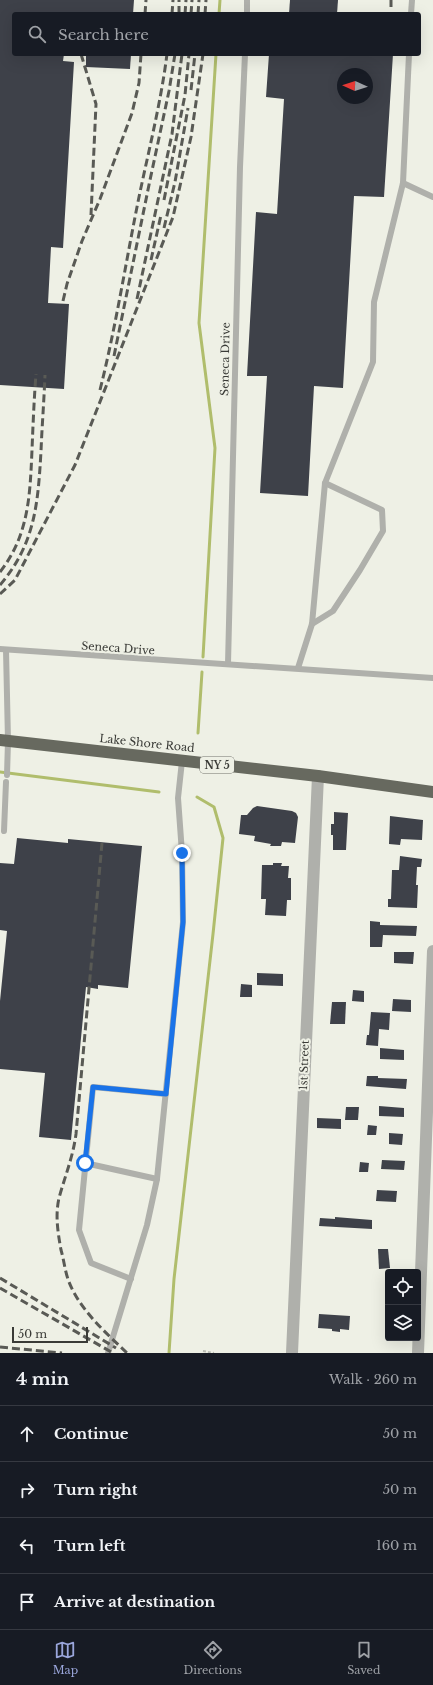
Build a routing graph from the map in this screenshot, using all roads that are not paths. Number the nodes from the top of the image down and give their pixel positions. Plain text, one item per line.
1 (247, 0) edge
2 (412, 0) edge
3 (247, 12) edge
4 (411, 12) edge
5 (245, 56) edge
6 (409, 56) edge
7 (403, 183) junction
8 (433, 197) edge
9 (325, 482) junction
10 (312, 624) junction
11 (3, 649) edge
12 (228, 664) junction
13 (298, 668) junction
14 (433, 678) edge
15 (4, 740) edge
16 (182, 761) junction
17 (7, 775) dead end
18 (318, 776) junction
19 (6, 782) dead end
20 (433, 792) edge
21 (4, 831) dead end
22 (433, 951) edge
23 (166, 1094) junction
24 (85, 1163) junction
25 (157, 1179) junction
26 (131, 1279) junction
27 (108, 1353) edge
28 (292, 1353) edge
29 (418, 1353) edge

1 - 3 lane
2 - 4 lane
5 - 12 lane, Seneca Drive
6 - 7 lane
7 - 8 lane
7 - 9 lane
9 - 10 lane
9 - 10 lane
10 - 13 lane
11 - 12 lane, Seneca Drive
11 - 15 lane, Seneca Drive
12 - 13 lane, Seneca Drive
13 - 14 lane, Seneca Drive
15 - 16 highway, Lake Shore Road / NY 5
15 - 17 lane, Seneca Drive
16 - 18 highway, Lake Shore Road / NY 5
16 - 23 lane
18 - 20 highway, Lake Shore Road / NY 5
18 - 28 street, 1st Street
19 - 21 lane
22 - 29 street
23 - 24 lane
23 - 25 lane
24 - 25 lane
24 - 26 lane
25 - 26 lane
26 - 27 lane

